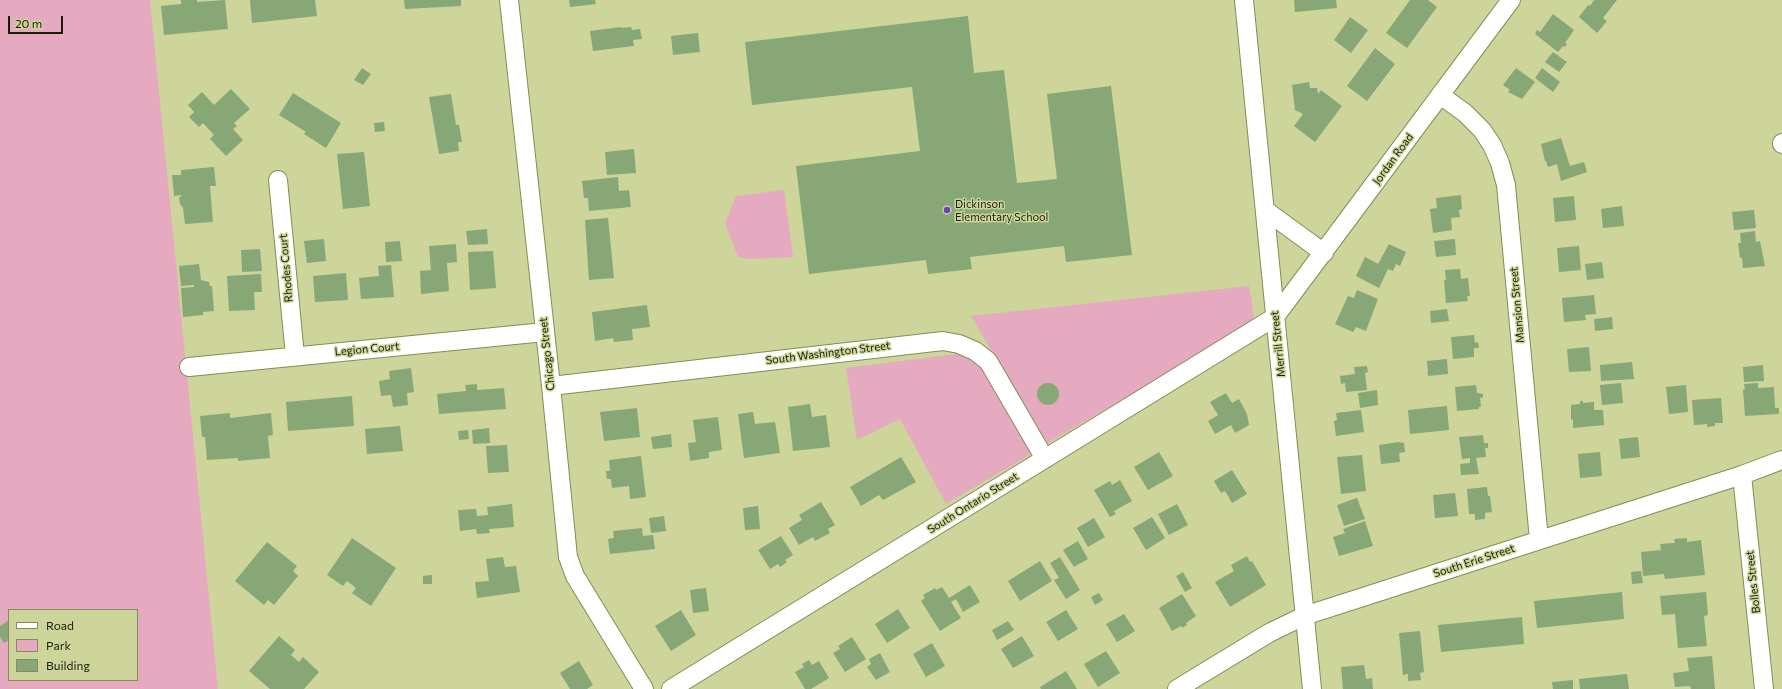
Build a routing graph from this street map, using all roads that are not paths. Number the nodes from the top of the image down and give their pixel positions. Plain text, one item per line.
1 (509, 0) edge
2 (1244, 0) edge
3 (1511, 0) edge
4 (1440, 95) junction
5 (278, 180) dead end
6 (1265, 210) junction
7 (1324, 253) junction
8 (1275, 317) junction
9 (545, 332) junction
10 (295, 356) junction
11 (189, 367) dead end
12 (551, 386) junction
13 (1045, 459) junction
14 (1782, 460) edge
15 (1742, 475) junction
16 (1539, 540) junction
17 (1304, 616) junction
18 (644, 689) edge
19 (671, 689) edge
20 (1177, 689) edge
21 (1312, 689) edge
22 (1764, 689) edge

1 - 9 street, Chicago Street
2 - 6 street, Merrill Street
3 - 4 street, Jordan Road
4 - 7 street, Jordan Road
4 - 16 street, Mansion Street
5 - 10 street, Rhodes Court
6 - 7 street
6 - 8 street, Merrill Street
7 - 8 street, Jordan Road
8 - 13 street, South Ontario Street
8 - 17 street, Merrill Street
9 - 10 street, Legion Court
9 - 12 street, Chicago Street
10 - 11 street, Legion Court
12 - 13 street, South Washington Street
12 - 18 street, Chicago Street
13 - 19 street, South Ontario Street
14 - 15 street, South Erie Street
15 - 16 street, South Erie Street
15 - 22 street, Bolles Street
16 - 17 street, South Erie Street
17 - 20 street, South Erie Street
17 - 21 street, Merrill Street

